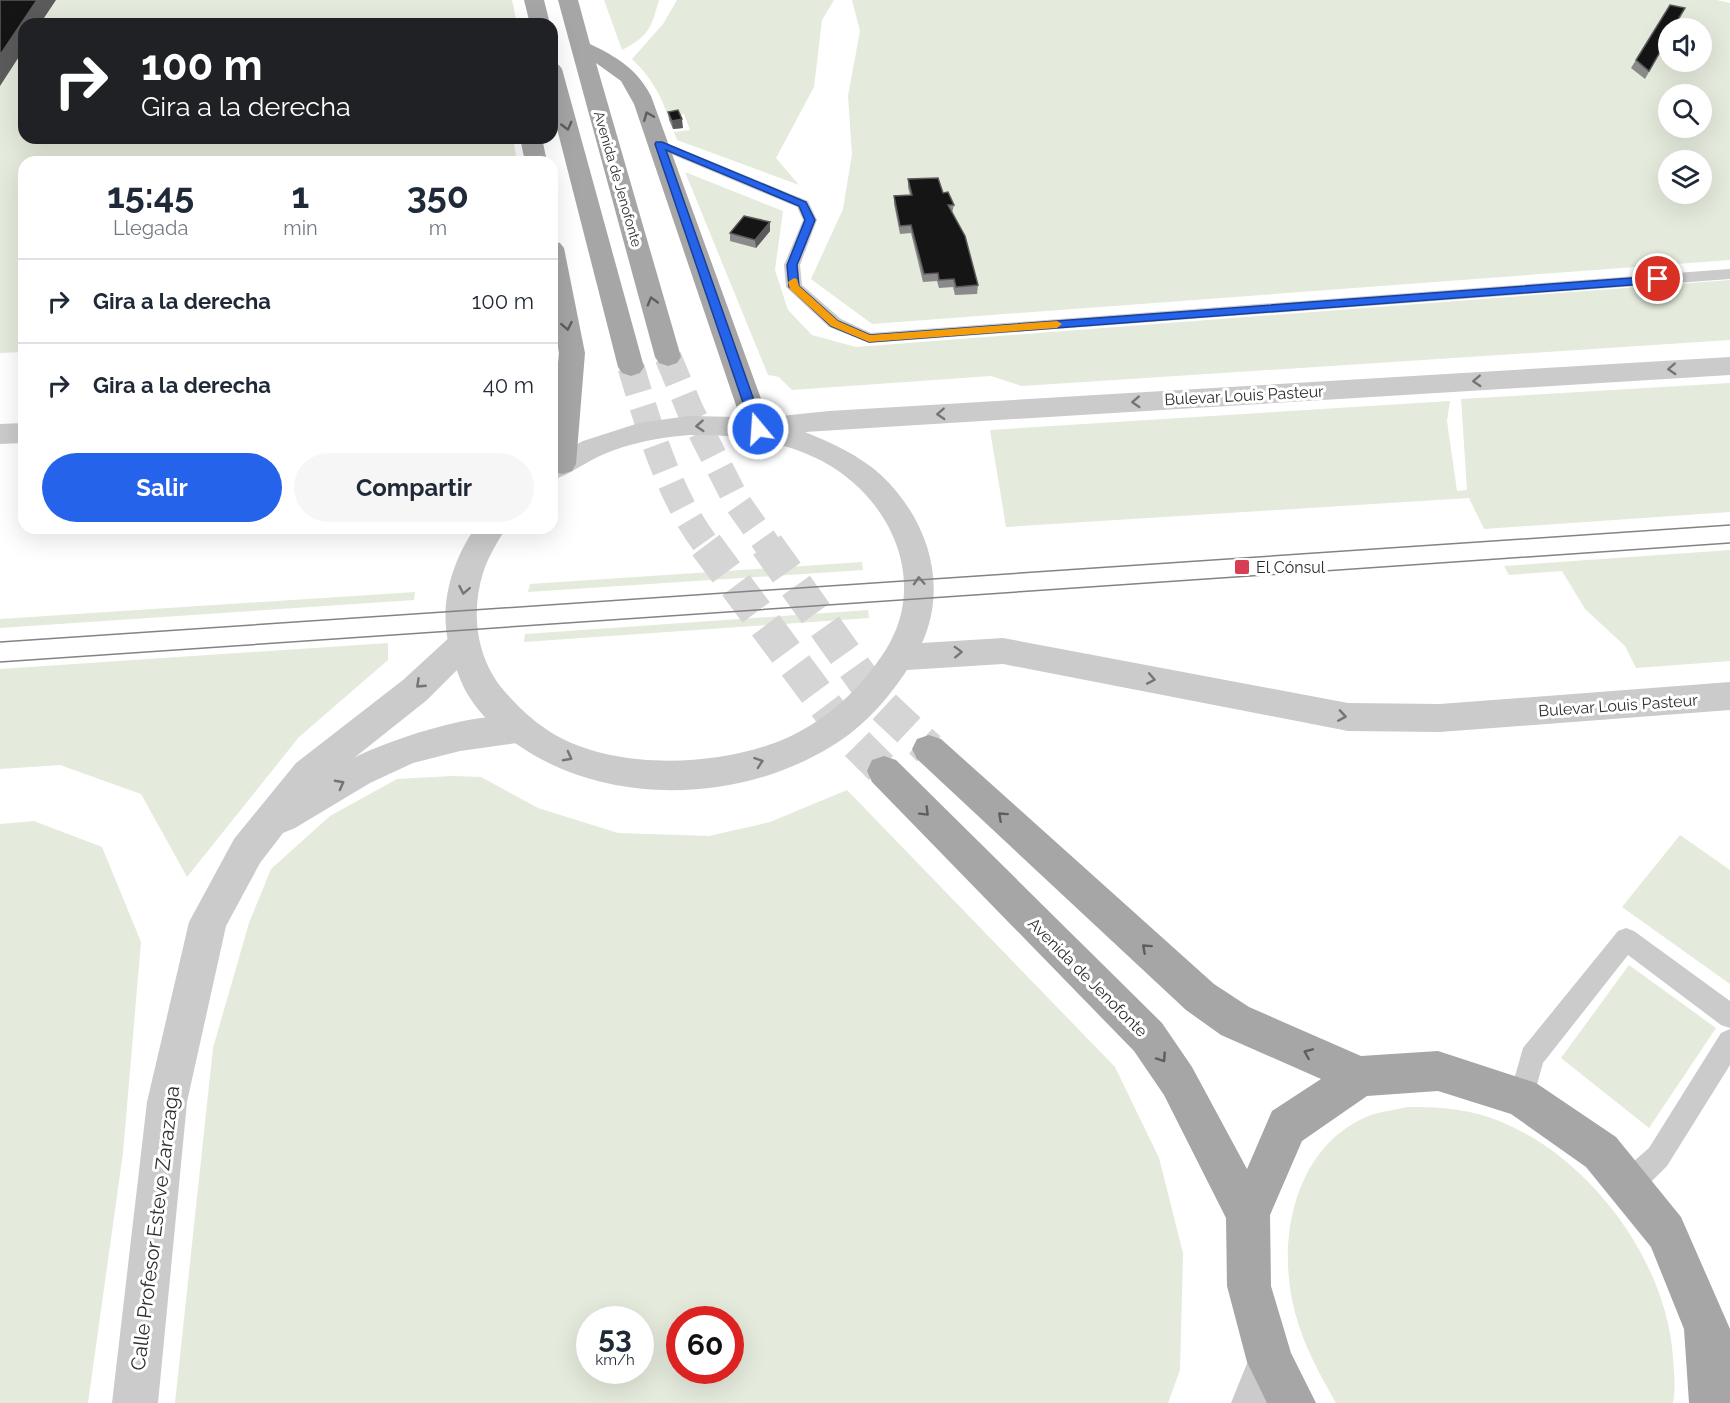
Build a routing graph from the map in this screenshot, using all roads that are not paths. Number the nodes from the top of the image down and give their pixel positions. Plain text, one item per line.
1 (534, 0) edge
2 (568, 0) edge
3 (538, 18) edge
4 (581, 47) junction
5 (558, 92) edge
6 (659, 144) junction
7 (1730, 274) edge
8 (558, 280) edge
9 (668, 357) tunnel mouth
10 (1730, 366) edge
11 (631, 367) tunnel mouth
12 (758, 429) junction
13 (18, 433) edge
14 (0, 434) edge
15 (558, 453) edge
16 (482, 534) edge
17 (463, 644) junction
18 (900, 657) junction
19 (1730, 696) edge
20 (517, 729) junction
21 (929, 749) tunnel mouth
22 (884, 771) tunnel mouth
23 (271, 824) junction
24 (1730, 1016) edge
25 (1730, 1042) edge
26 (1361, 1076) junction
27 (1522, 1097) junction
28 (1628, 1185) junction
29 (1248, 1215) junction
30 (1262, 1383) edge
31 (135, 1403) edge
32 (1293, 1403) edge
33 (1712, 1403) edge

1 - 3 main road
2 - 4 main road, Avenida de Jenofonte
6 -> 4 main road
9 -> 4 main road, Avenida de Jenofonte
5 -> 11 main road
6 - 7 lane
6 - 12 main road
8 -> 15 main road
10 -> 12 street, Bulevar Louis Pasteur
12 -> 15 street
18 -> 12 street
13 - 14 street
16 -> 17 street
17 - 20 street
17 -> 23 street, Calle Profesor Esteve Zarazaga
18 -> 19 street, Bulevar Louis Pasteur
20 -> 18 street
23 -> 20 street, Calle Profesor Esteve Zarazaga
26 -> 21 main road
22 -> 29 main road, Avenida de Jenofonte
23 - 31 street, Calle Profesor Esteve Zarazaga
24 - 27 lane
25 - 28 lane
26 - 27 main road
26 - 29 main road
27 - 28 main road
28 - 33 main road
29 - 30 main road
30 - 32 main road

